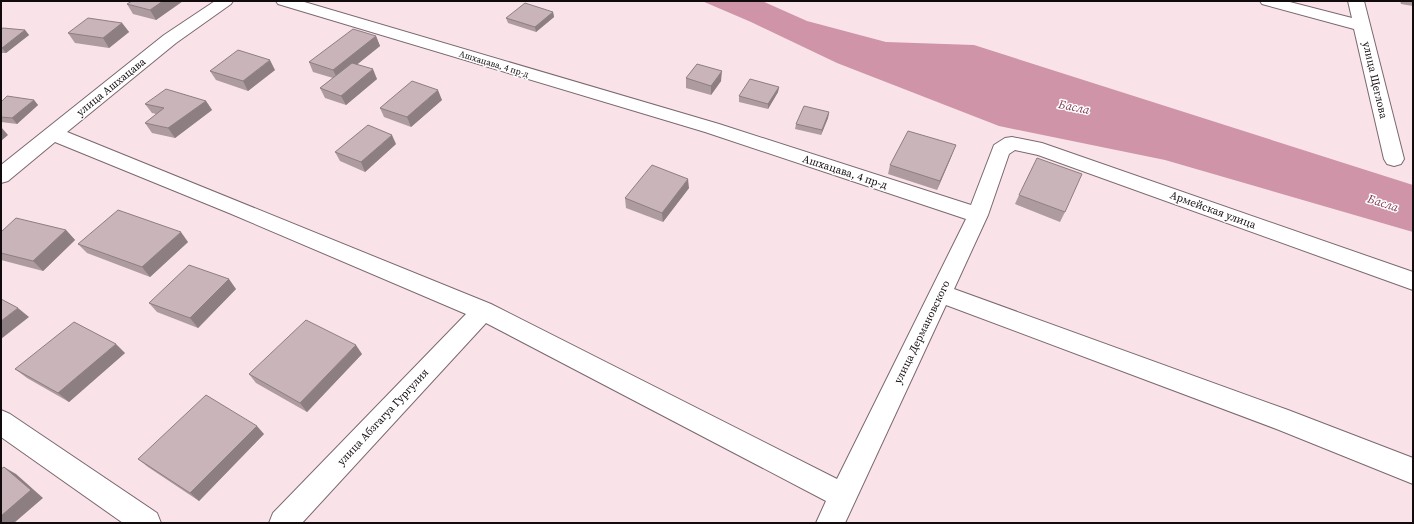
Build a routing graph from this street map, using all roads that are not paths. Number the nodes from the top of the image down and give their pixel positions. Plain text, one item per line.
1 (225, 1) edge
2 (284, 1) edge
3 (1268, 1) edge
4 (1356, 1) edge
5 (1363, 26) junction
6 (53, 134) junction
7 (1012, 143) joint
8 (1394, 159) dead end
9 (1, 176) edge
10 (978, 215) junction
11 (1413, 281) edge
12 (940, 293) junction
13 (483, 311) junction
14 (1, 422) edge
15 (1413, 471) edge
16 (843, 496) junction
17 (147, 523) edge
18 (283, 523) edge
19 (830, 523) edge

1 - 6 street, улица Ашхацава
2 - 10 street, Ашхацава, 4 пр-д
3 - 5 street
4 - 5 street, улица Щеглова
5 - 8 street, улица Щеглова
6 - 9 street, улица Ашхацава
6 - 13 street
7 - 10 street, улица Дермановского
7 - 11 street, Армейская улица
10 - 12 street, улица Дермановского
12 - 15 street
12 - 16 street, улица Дермановского
13 - 16 street
13 - 18 street, улица Абзгагуа Гургулия
14 - 17 street
16 - 19 street, улица Дермановского

